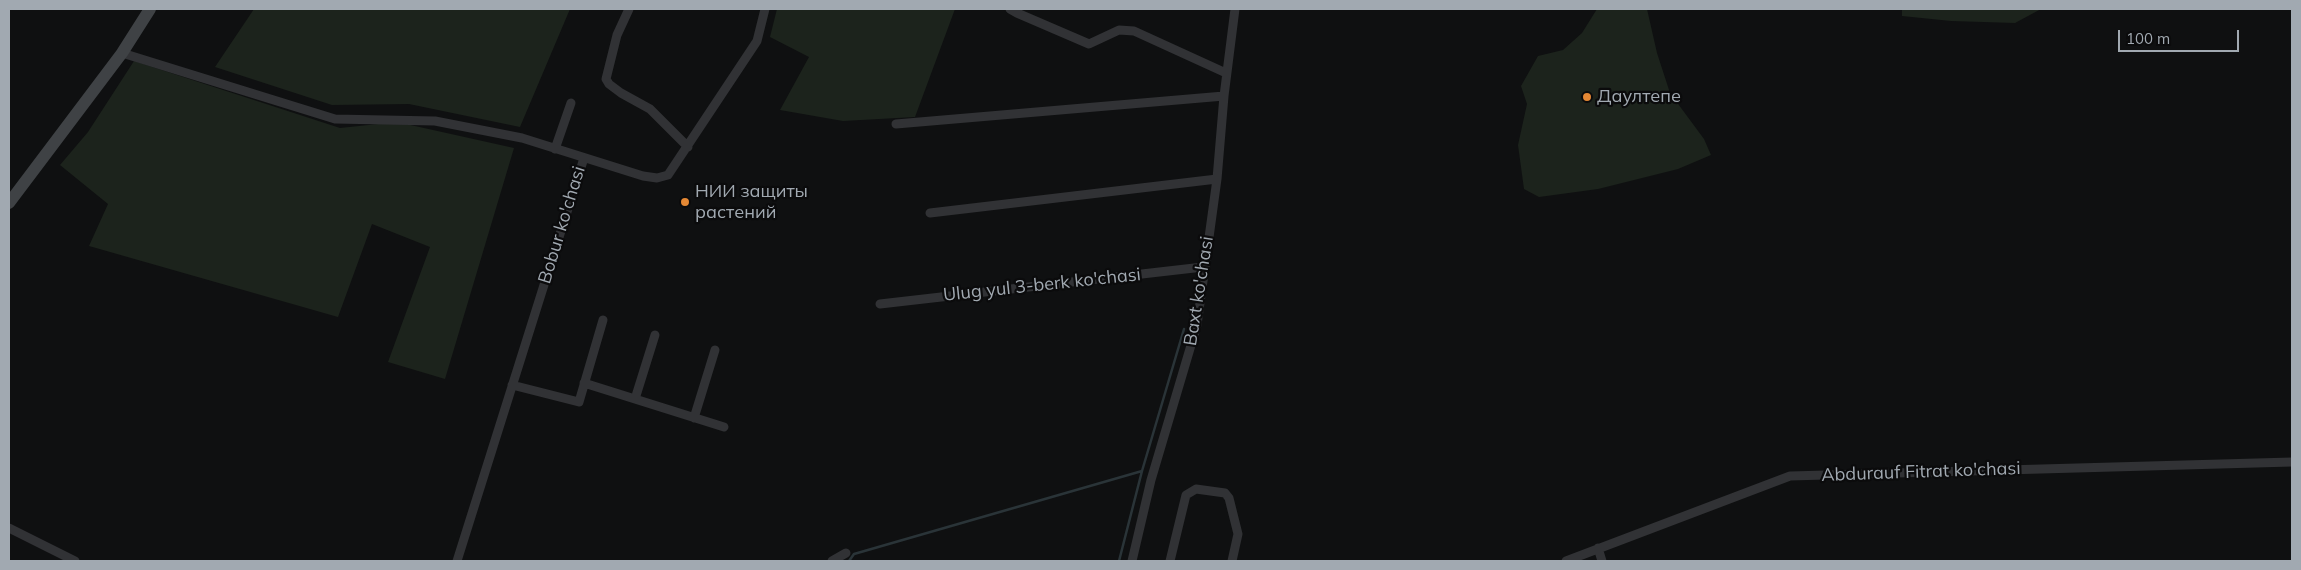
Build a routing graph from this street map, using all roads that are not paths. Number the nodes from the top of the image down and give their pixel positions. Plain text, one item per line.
1 (150, 9) edge
2 (629, 9) edge
3 (765, 9) edge
4 (1010, 9) edge
5 (1235, 9) edge
6 (122, 53) junction
7 (1226, 73) junction
8 (1224, 96) junction
9 (571, 103) dead end
10 (896, 124) dead end
11 (688, 147) junction
12 (555, 149) junction
13 (584, 158) junction
14 (1217, 179) junction
15 (10, 200) edge
16 (930, 213) dead end
17 (1203, 267) junction
18 (880, 304) dead end
19 (603, 320) dead end
20 (655, 335) dead end
21 (715, 350) dead end
22 (584, 383) junction
23 (512, 385) junction
24 (636, 399) junction
25 (694, 418) junction
26 (724, 427) dead end
27 (2292, 462) edge
28 (9, 528) edge
29 (1598, 548) junction
30 (846, 553) dead end
31 (76, 561) edge
32 (457, 561) edge
33 (832, 561) edge
34 (1132, 561) edge
35 (1170, 561) edge
36 (1232, 561) edge
37 (1566, 561) edge
38 (1602, 561) edge

1 - 6 main road
2 - 11 street
3 - 11 street, Bobur ko'chasi
4 - 7 street
5 - 7 street, Baxt ko'chasi
6 - 12 street
6 - 15 main road
7 - 8 street, Baxt ko'chasi
8 - 10 street
8 - 14 street, Baxt ko'chasi
9 - 12 street
11 - 13 street, Bobur ko'chasi
12 - 13 street
13 - 23 street, Bobur ko'chasi
14 - 16 street
14 - 17 street, Baxt ko'chasi
17 - 18 street, Ulug yul 3-berk ko'chasi
17 - 34 street, Baxt ko'chasi
19 - 22 street
20 - 24 street
21 - 25 street
22 - 23 street
22 - 24 street
23 - 32 street, Bobur ko'chasi
24 - 25 street
25 - 26 street
27 - 29 street, Abdurauf Fitrat ko'chasi
28 - 31 street
29 - 37 street, Abdurauf Fitrat ko'chasi
29 - 38 street
30 - 33 street
35 - 36 street

